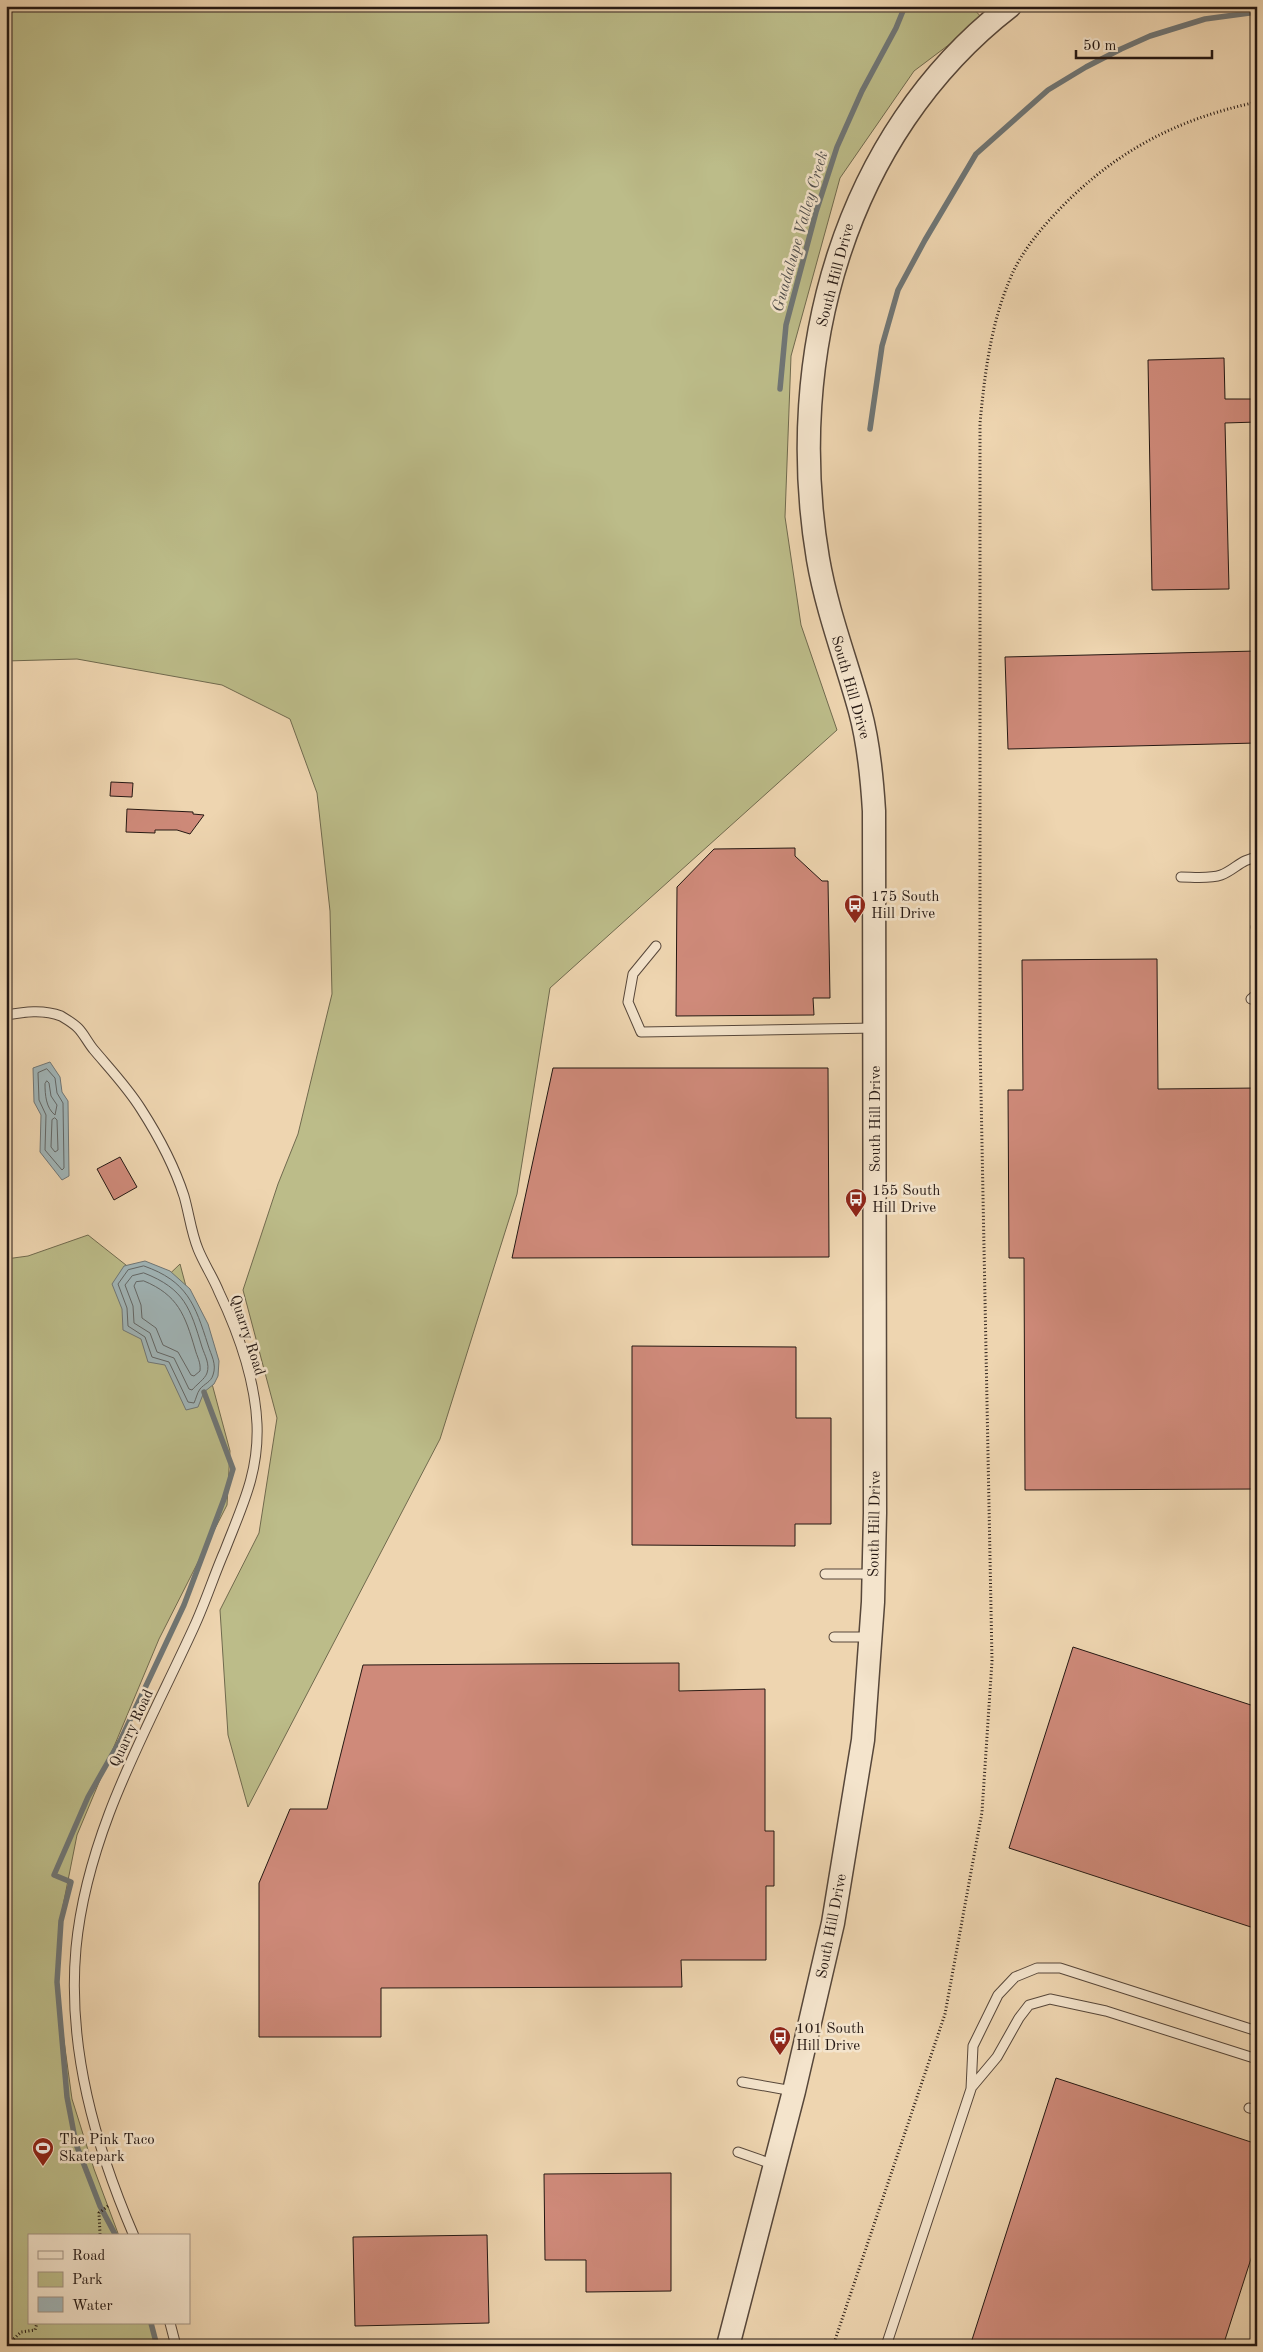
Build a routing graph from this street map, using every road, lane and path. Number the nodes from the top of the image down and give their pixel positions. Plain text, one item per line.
1 (1010, 6) edge
2 (1257, 102) edge
3 (1257, 858) edge
4 (1181, 877) dead end
5 (1256, 927) edge
6 (1257, 931) edge
7 (656, 946) dead end
8 (6, 1014) edge
9 (875, 1028) junction
10 (825, 1574) dead end
11 (874, 1574) junction
12 (834, 1637) dead end
13 (871, 1637) junction
14 (1257, 2031) edge
15 (1257, 2059) edge
16 (742, 2082) dead end
17 (971, 2089) junction
18 (794, 2091) junction
19 (738, 2152) dead end
20 (775, 2165) junction
21 (118, 2197) junction
22 (100, 2234) edge
23 (133, 2234) edge
24 (37, 2324) edge
25 (170, 2324) edge
26 (6, 2346) edge
27 (176, 2346) edge
28 (728, 2346) edge
29 (833, 2346) edge
30 (886, 2346) edge

1 - 9 street, South Hill Drive
2 - 29 path
3 - 4 lane
5 - 6 lane
7 - 9 lane
8 - 21 lane, Quarry Road
9 - 11 street, South Hill Drive
10 - 11 lane
11 - 13 street, South Hill Drive
12 - 13 lane
13 - 18 street, South Hill Drive
14 - 17 lane
15 - 17 lane
16 - 18 lane
17 - 30 lane
18 - 20 street, South Hill Drive
19 - 20 lane
20 - 28 street, South Hill Drive
21 - 22 path
21 - 23 lane, Quarry Road
24 - 26 path
25 - 27 lane

